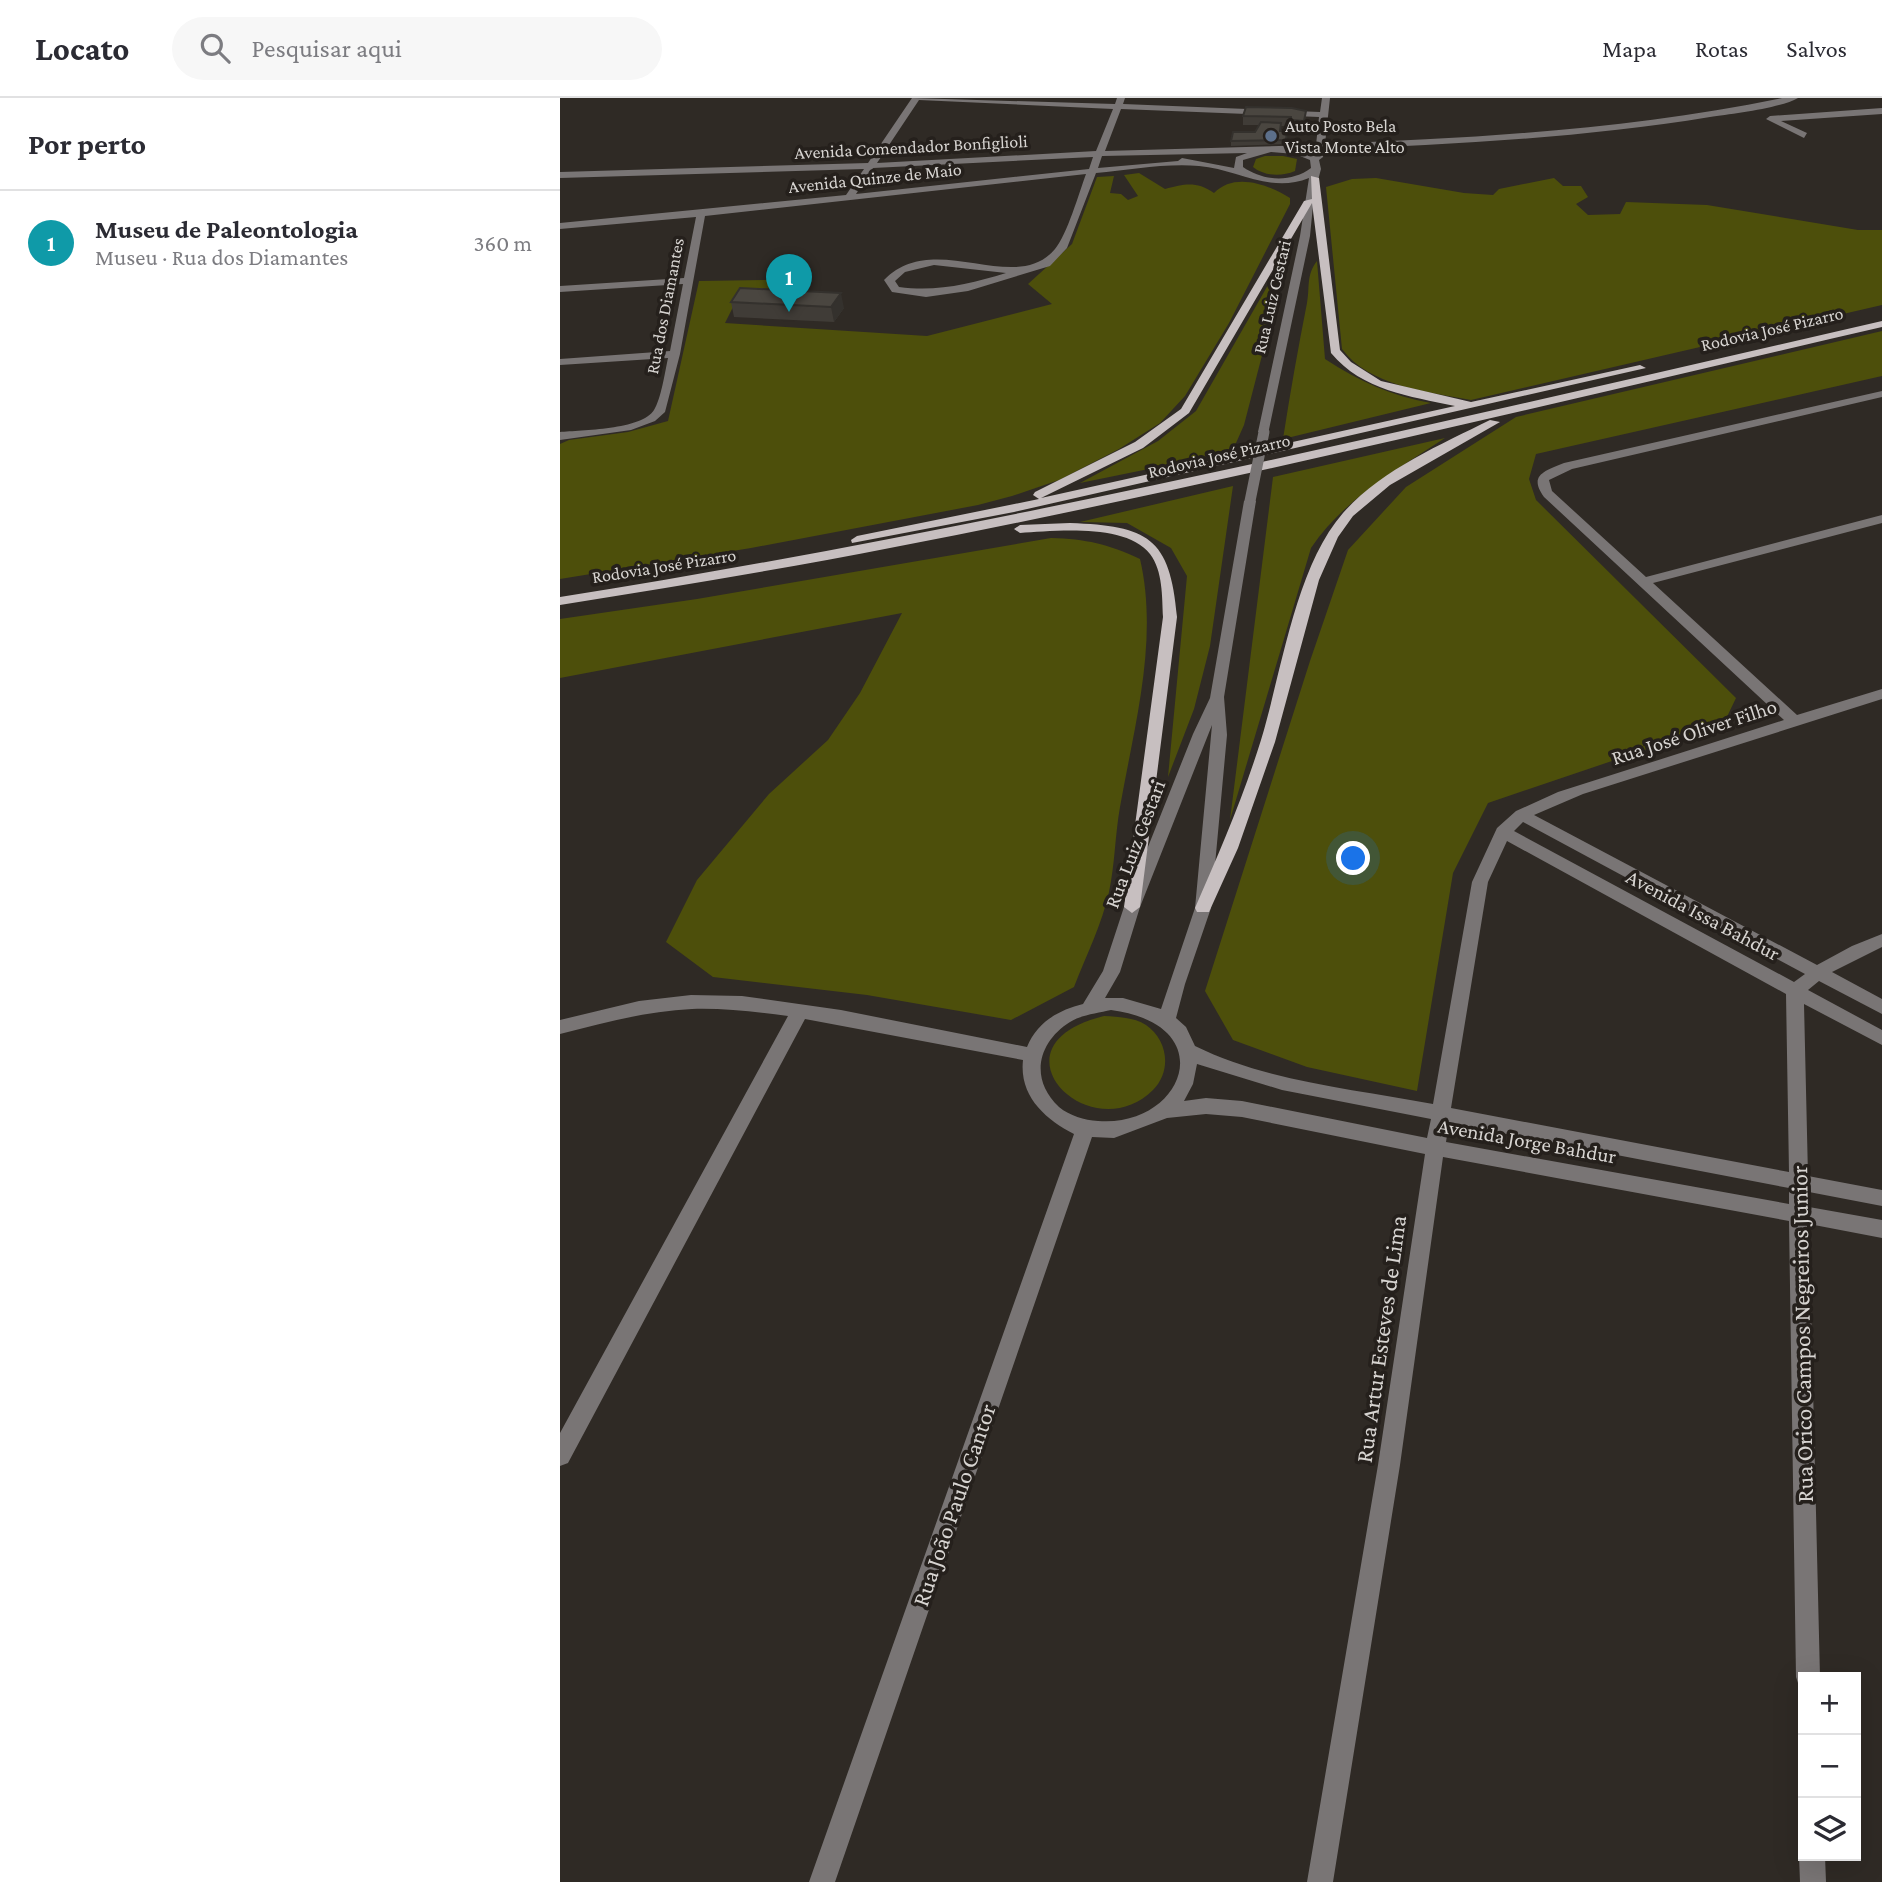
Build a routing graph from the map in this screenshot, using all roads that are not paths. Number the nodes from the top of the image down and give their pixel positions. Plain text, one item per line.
1 (918, 98) edge
2 (1326, 98) edge
3 (1742, 98) edge
4 (1794, 98) edge
5 (1120, 102) edge
6 (1751, 108) junction
7 (1882, 111) edge
8 (1324, 116) junction
9 (1770, 119) junction
10 (1804, 135) dead end
11 (1322, 147) junction
12 (1276, 149) junction
13 (1264, 150) junction
14 (1100, 153) junction
15 (1116, 153) junction
16 (1194, 163) junction
17 (868, 166) junction
18 (1094, 169) junction
19 (1316, 170) junction
20 (560, 175) edge
21 (1248, 176) junction
22 (1262, 179) junction
23 (850, 196) junction
24 (1309, 198) junction
25 (701, 214) junction
26 (560, 226) edge
27 (1020, 272) junction
28 (688, 281) junction
29 (560, 289) edge
30 (1882, 312) edge
31 (1882, 324) edge
32 (675, 355) junction
33 (560, 362) edge
34 (1882, 394) edge
35 (1474, 406) junction
36 (1516, 410) junction
37 (560, 436) edge
38 (1014, 508) junction
39 (1882, 519) edge
40 (952, 534) junction
41 (1643, 582) junction
42 (560, 590) edge
43 (560, 601) edge
44 (1882, 694) edge
45 (1217, 697) junction
46 (1794, 721) junction
47 (1522, 816) junction
48 (1503, 832) junction
49 (1132, 907) junction
50 (1203, 908) junction
51 (1882, 940) edge
52 (1816, 972) junction
53 (1795, 991) junction
54 (1091, 1006) junction
55 (1882, 1007) edge
56 (800, 1011) junction
57 (1167, 1020) junction
58 (560, 1027) edge
59 (1882, 1038) edge
60 (1188, 1051) junction
61 (1033, 1055) junction
62 (1164, 1111) junction
63 (1440, 1115) junction
64 (1086, 1128) junction
65 (1436, 1148) junction
66 (1799, 1182) junction
67 (1882, 1198) edge
68 (1798, 1213) junction
69 (1882, 1229) edge
70 (560, 1455) edge
71 (1808, 1672) edge
72 (1812, 1861) edge
73 (822, 1882) edge
74 (1320, 1882) edge
75 (1813, 1882) edge

1 - 5 street
1 - 17 street
2 - 8 street, Rua Luiz Cestari
3 - 6 street
4 - 6 street
5 - 8 street
5 - 14 street
6 - 9 street
6 - 11 street
7 - 9 street
8 - 11 street, Rua Luiz Cestari
9 - 10 street
11 - 12 street
11 - 19 street, Rua Luiz Cestari
12 - 13 street, Avenida Comendador Bonfiglioli
12 - 19 street
13 - 15 street, Avenida Comendador Bonfiglioli
13 - 21 street
14 - 15 street, Avenida Comendador Bonfiglioli
14 - 17 street, Avenida Comendador Bonfiglioli
14 - 18 street
15 - 16 street
16 - 18 street, Avenida Quinze de Maio
16 - 21 street
17 - 20 street, Avenida Comendador Bonfiglioli
17 - 23 street
18 - 23 street, Avenida Quinze de Maio
18 - 27 street
19 - 22 street
19 - 24 street, Rua Luiz Cestari
19 - 35 main road
21 - 22 street
22 - 24 street
23 - 25 street, Avenida Quinze de Maio
24 - 38 main road
24 - 45 street, Rua Luiz Cestari, bridge
25 - 26 street, Avenida Quinze de Maio
25 - 28 street, Rua dos Diamantes
27 - 27 street
28 - 29 street
28 - 32 street, Rua dos Diamantes
30 - 35 main road, Rodovia José Pizarro
31 - 36 main road, Rodovia José Pizarro
32 - 33 street
32 - 37 street, Rua dos Diamantes
34 - 41 street
35 - 38 main road, Rodovia José Pizarro
36 - 40 main road, Rodovia José Pizarro
36 - 50 main road
38 - 42 main road, Rodovia José Pizarro
39 - 41 street
40 - 43 main road, Rodovia José Pizarro
40 - 49 main road
41 - 46 street
44 - 46 street, Rua José Oliver Filho
45 - 49 street, Rua Luiz Cestari
45 - 50 street, Rua Luiz Cestari
46 - 47 street, Rua José Oliver Filho
47 - 48 street, Rua Artur Esteves de Lima
47 - 52 street, Avenida Issa Bahdur
48 - 53 street, Avenida Issa Bahdur
48 - 63 street, Rua Artur Esteves de Lima
49 - 54 street, Rua Luiz Cestari
50 - 57 street, Rua Luiz Cestari
51 - 52 street
52 - 53 street
52 - 55 street, Avenida Issa Bahdur
53 - 59 street, Avenida Issa Bahdur
53 - 66 street, Rua Orico Campos Negreiros Junior
54 - 57 street
54 - 61 street
56 - 58 street
56 - 61 street
56 - 70 street
57 - 60 street
60 - 62 street
60 - 63 street, Avenida Jorge Bahdur
61 - 64 street
62 - 64 street
62 - 65 street, Avenida Jorge Bahdur
63 - 65 street, Rua Artur Esteves de Lima
63 - 66 street, Avenida Jorge Bahdur
64 - 73 street, Rua João Paulo Cantor
65 - 68 street, Avenida Jorge Bahdur
65 - 74 street, Rua Artur Esteves de Lima
66 - 67 street, Avenida Jorge Bahdur
66 - 68 street, Rua Orico Campos Negreiros Junior
68 - 69 street, Avenida Jorge Bahdur
68 - 71 street, Rua Orico Campos Negreiros Junior
72 - 75 street

